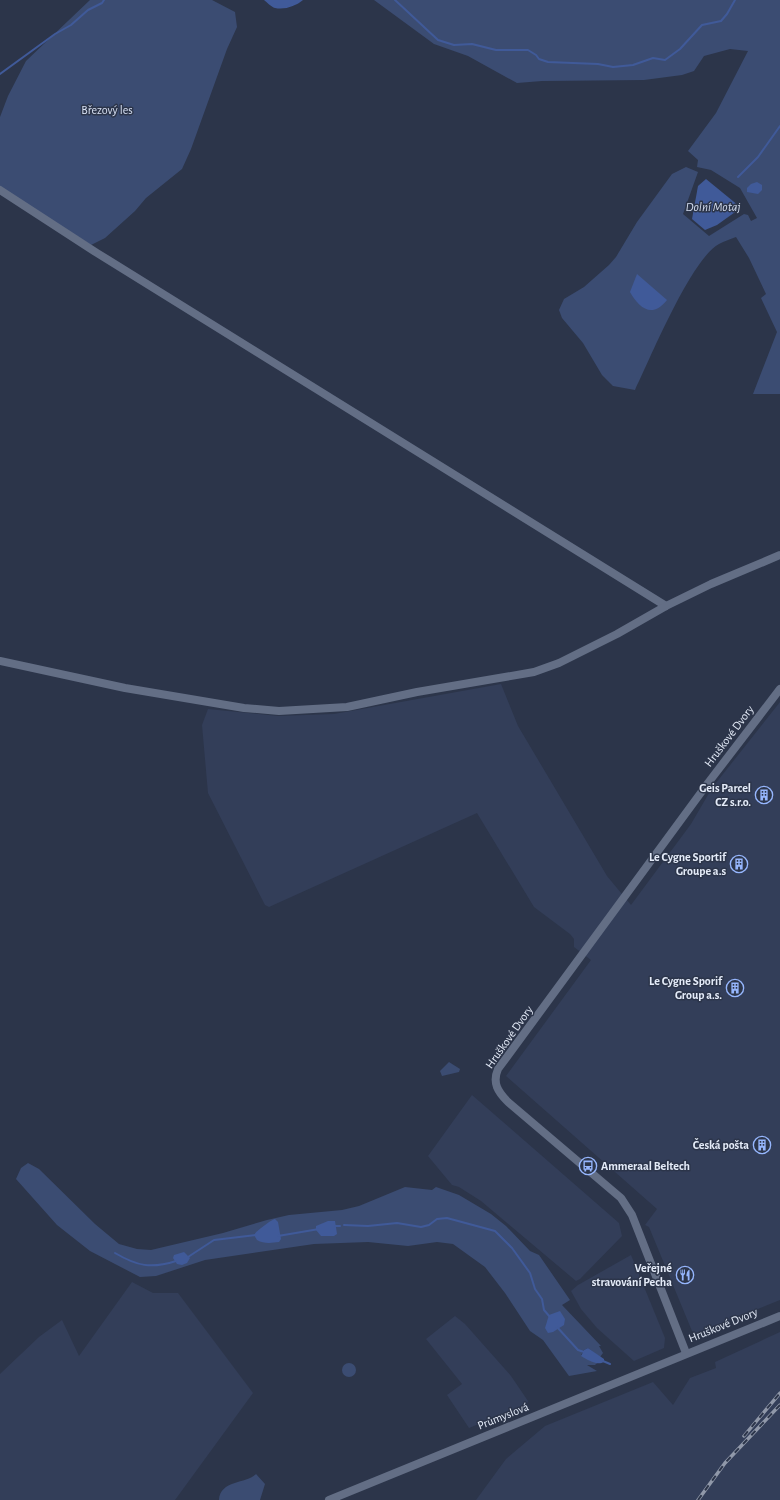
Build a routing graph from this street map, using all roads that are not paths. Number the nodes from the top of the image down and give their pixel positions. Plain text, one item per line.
1 (0, 190) edge
2 (780, 555) edge
3 (666, 606) junction
4 (0, 661) edge
5 (780, 689) edge
6 (780, 1316) edge
7 (686, 1353) junction
8 (329, 1500) edge

1 - 3 street
2 - 3 street
3 - 4 street
5 - 7 street, Hruškové Dvory
6 - 7 street, Hruškové Dvory
7 - 8 street, Průmyslová

